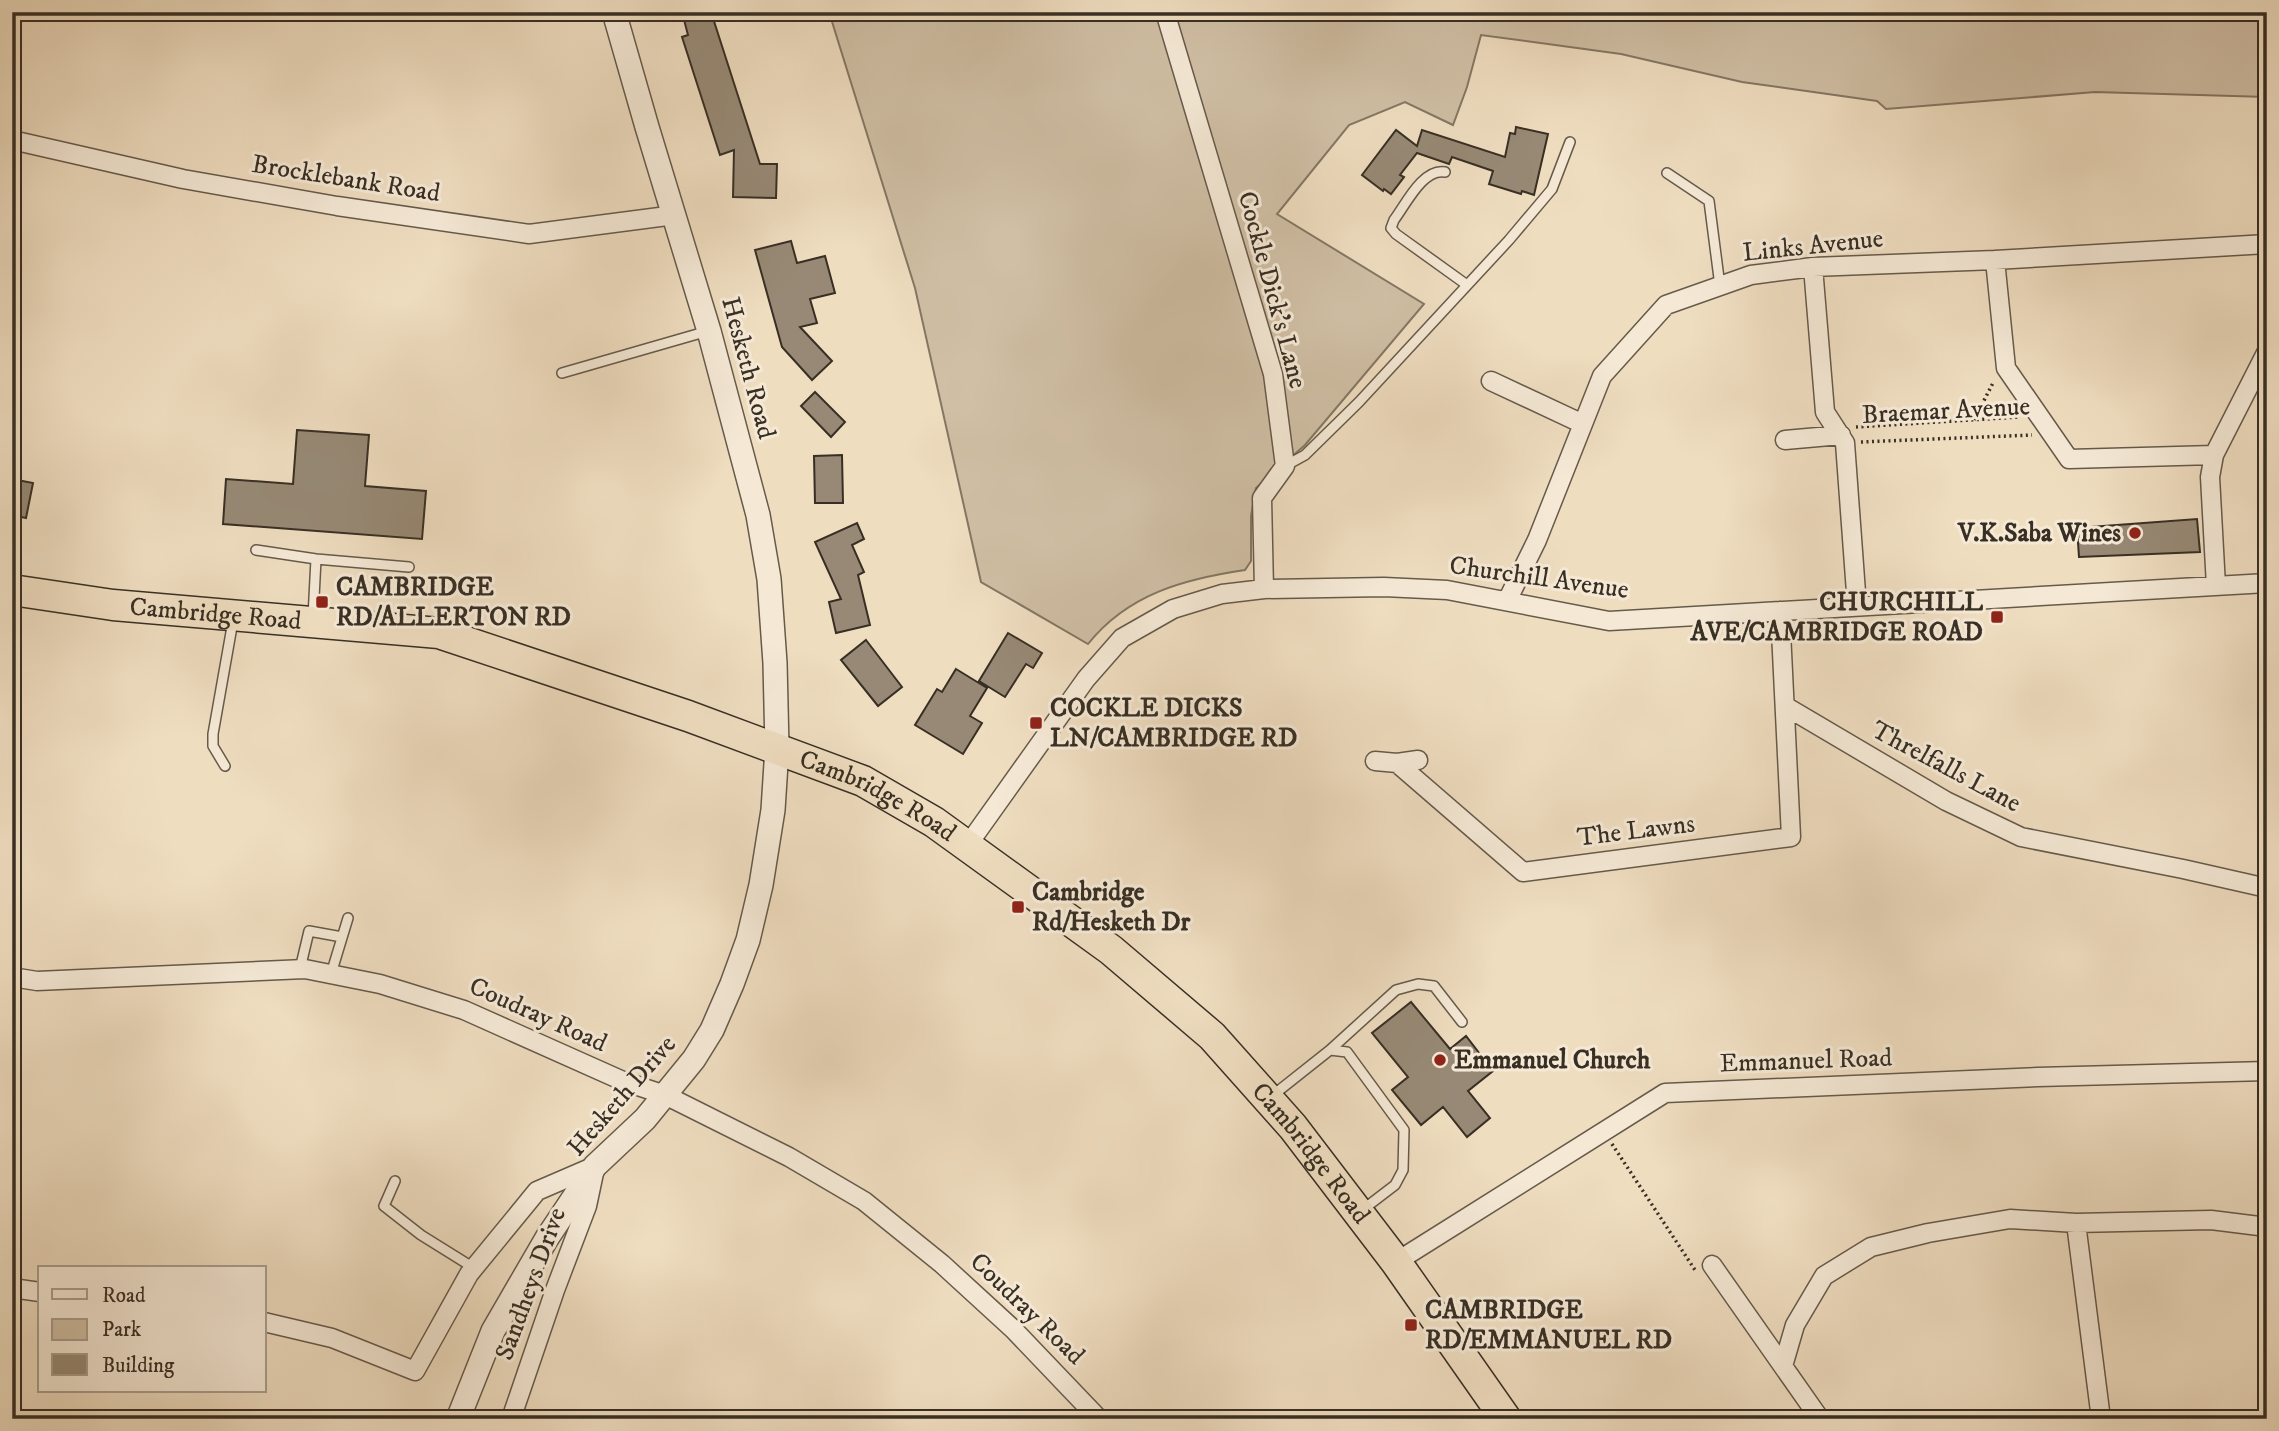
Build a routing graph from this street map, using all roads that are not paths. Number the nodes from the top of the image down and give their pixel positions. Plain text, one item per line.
1 (614, 12) edge
2 (1165, 12) edge
3 (12, 140) edge
4 (1570, 142) dead end
5 (1445, 172) dead end
6 (1667, 173) dead end
7 (675, 215) junction
8 (2267, 244) edge
9 (1995, 260) junction
10 (1813, 267) junction
11 (1467, 285) junction
12 (1720, 286) junction
13 (709, 331) junction
14 (2267, 351) edge
15 (562, 373) dead end
16 (1491, 381) dead end
17 (1583, 424) junction
18 (1841, 435) junction
19 (1785, 440) dead end
20 (2214, 454) junction
21 (1285, 466) junction
22 (256, 550) dead end
23 (316, 559) junction
24 (409, 567) dead end
25 (2267, 583) edge
26 (2216, 586) junction
27 (1264, 589) junction
28 (12, 590) edge
29 (1507, 601) junction
30 (1857, 606) junction
31 (1780, 611) junction
32 (234, 616) junction
33 (312, 622) junction
34 (1785, 706) junction
35 (777, 748) junction
36 (1418, 760) dead end
37 (1376, 761) dead end
38 (1397, 763) junction
39 (225, 766) dead end
40 (967, 846) junction
41 (2267, 888) edge
42 (348, 918) dead end
43 (342, 937) junction
44 (299, 969) junction
45 (331, 974) junction
46 (12, 976) edge
47 (1462, 1022) dead end
48 (1330, 1050) junction
49 (2267, 1071) edge
50 (665, 1095) junction
51 (1268, 1099) junction
52 (595, 1166) junction
53 (395, 1181) dead end
54 (1358, 1213) junction
55 (2076, 1223) junction
56 (2267, 1227) edge
57 (1396, 1262) junction
58 (1712, 1265) road end
59 (474, 1268) junction
60 (12, 1288) edge
61 (38, 1292) edge
62 (266, 1322) edge
63 (1783, 1366) junction
64 (458, 1419) edge
65 (511, 1419) edge
66 (1099, 1419) edge
67 (1506, 1419) edge
68 (1820, 1419) edge
69 (2101, 1419) edge

1 - 7 street, Hesketh Road
2 - 21 street, Cockle Dick's Lane
3 - 7 street, Brocklebank Road
4 - 11 lane
5 - 11 lane
6 - 12 lane
7 - 13 street, Hesketh Road
8 - 9 street, Links Avenue
9 - 10 street, Links Avenue
9 - 20 street
10 - 12 street, Links Avenue
10 - 18 street
11 - 21 lane
12 - 17 street, Links Avenue
13 - 15 lane
13 - 35 street, Hesketh Road
14 - 20 street
16 - 17 street
17 - 29 street, Links Avenue
18 - 19 street, Braemar Avenue
18 - 30 street
20 - 26 street
21 - 27 street
22 - 23 lane
23 - 24 lane
23 - 33 lane
25 - 26 street, Churchill Avenue
26 - 30 street, Churchill Avenue
27 - 29 street, Churchill Avenue
27 - 40 street
28 - 32 highway, Cambridge Road
29 - 31 street, Churchill Avenue
30 - 31 street, Churchill Avenue
31 - 34 street
32 - 33 highway, Cambridge Road
32 - 39 lane
33 - 35 highway, Cambridge Road
34 - 38 street, The Lawns
34 - 41 street, Threlfalls Lane
35 - 40 highway, Cambridge Road
35 - 50 street, Hesketh Drive
36 - 38 street
37 - 38 street
40 - 51 highway, Cambridge Road
42 - 43 lane
43 - 44 lane
43 - 45 lane
44 - 45 street, Coudray Road
44 - 46 street, Coudray Road
45 - 50 street, Coudray Road
47 - 48 lane
48 - 51 lane
48 - 54 lane
49 - 57 street, Emmanuel Road
50 - 52 street, Hesketh Drive
50 - 66 street, Coudray Road
51 - 54 highway, Cambridge Road
52 - 59 street
52 - 64 street, Hesketh Drive
52 - 65 street, Sandheys Drive
53 - 59 lane
54 - 57 highway, Cambridge Road
55 - 56 street
55 - 63 street
55 - 69 street
57 - 67 highway, Cambridge Road
58 - 63 street
59 - 62 street
60 - 61 street
63 - 68 street

